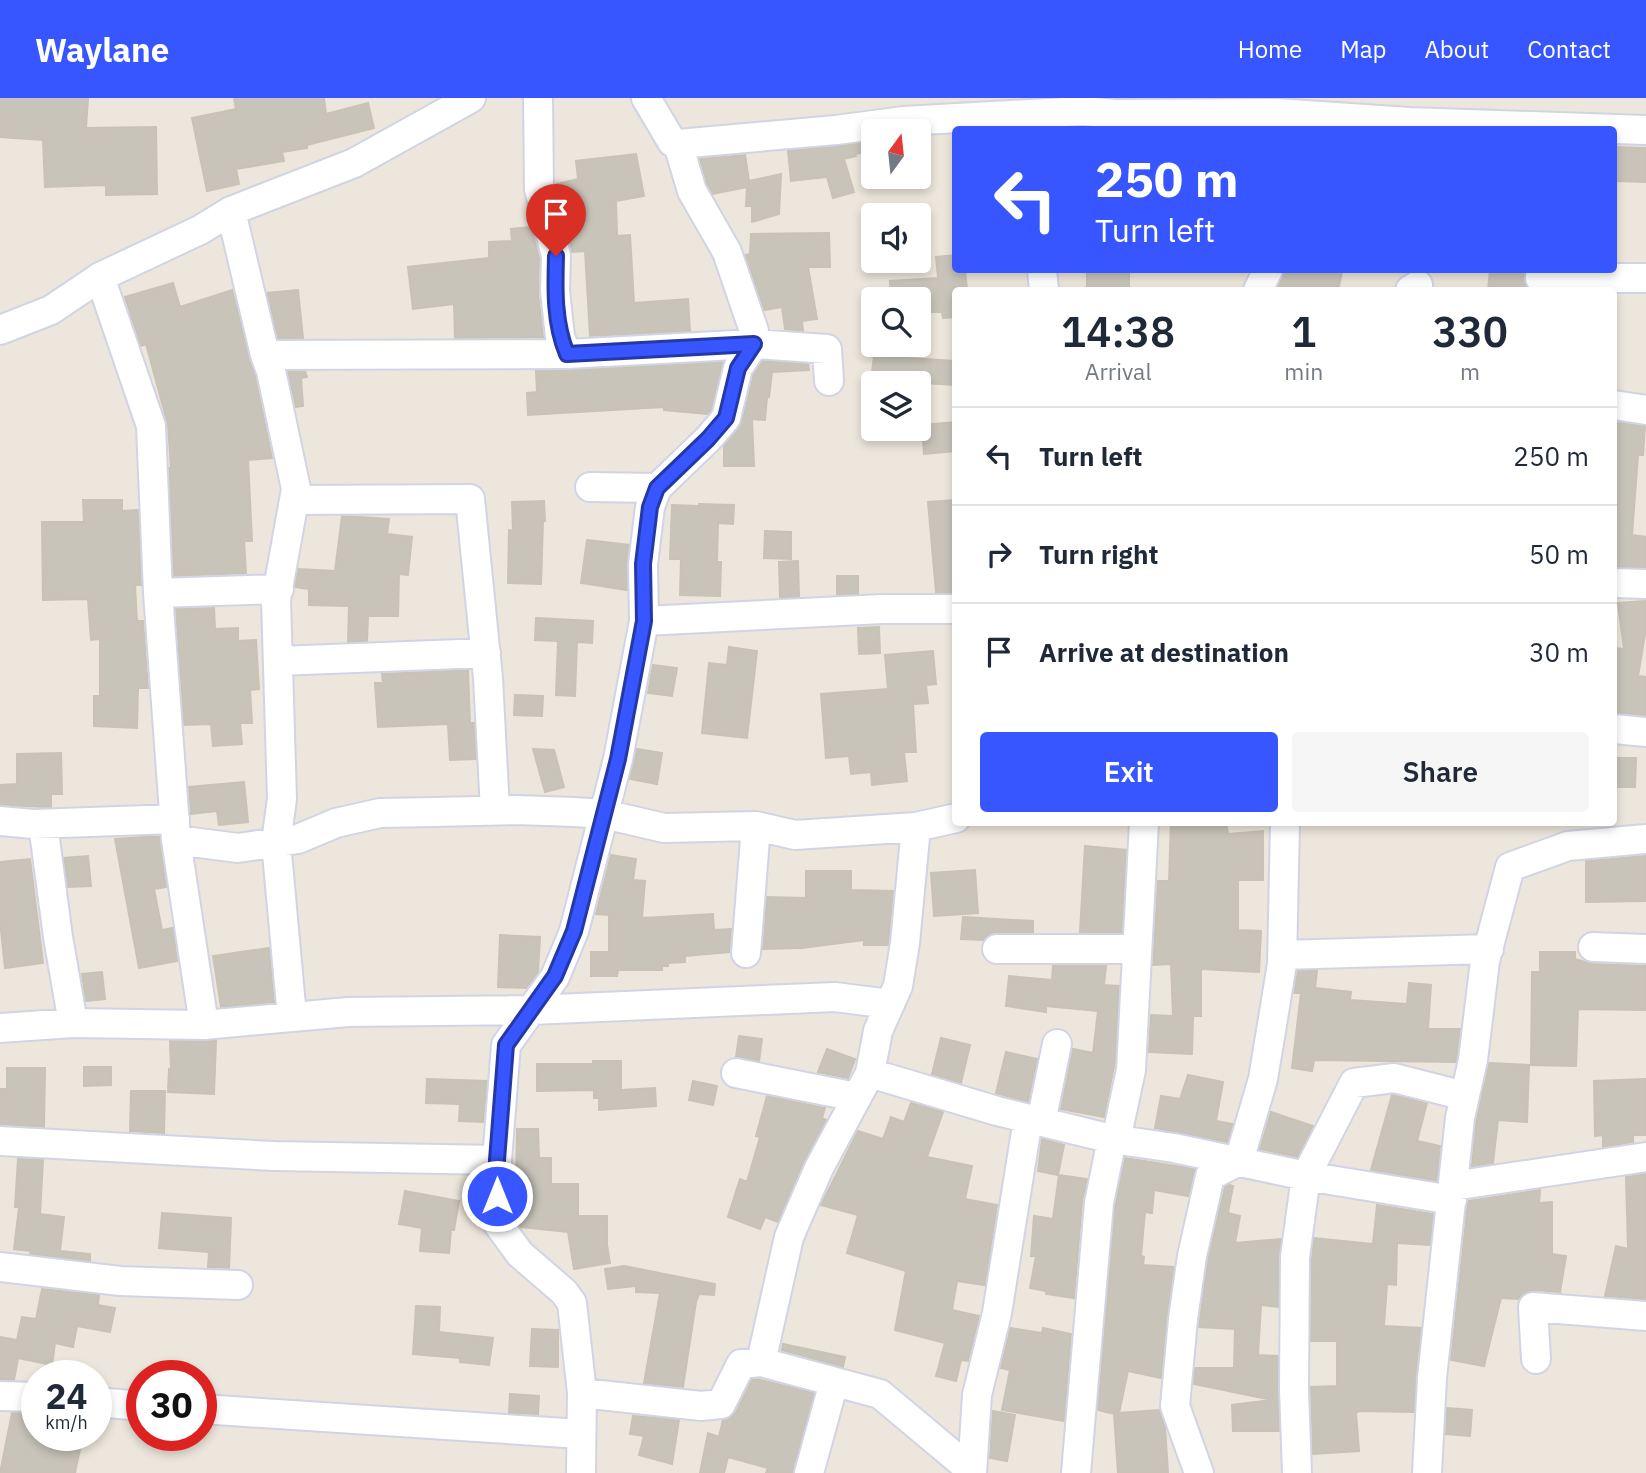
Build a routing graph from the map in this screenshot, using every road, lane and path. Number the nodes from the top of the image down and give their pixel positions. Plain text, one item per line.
1 (471, 98) edge
2 (537, 98) edge
3 (646, 98) edge
4 (953, 98) edge
5 (1081, 113) edge
6 (935, 120) junction
7 (1345, 124) edge
8 (1445, 126) edge
9 (1617, 129) edge
10 (1646, 130) edge
11 (678, 144) junction
12 (231, 211) junction
13 (100, 277) junction
14 (1540, 278) dead end
15 (1646, 278) edge
16 (0, 330) edge
17 (754, 344) junction
18 (567, 354) junction
19 (265, 355) junction
20 (829, 381) dead end
21 (1617, 405) edge
22 (1646, 410) edge
23 (590, 486) dead end
24 (657, 488) junction
25 (294, 500) junction
26 (1617, 583) edge
27 (1646, 584) edge
28 (279, 589) junction
29 (158, 593) junction
30 (952, 609) edge
31 (644, 621) junction
32 (486, 653) junction
33 (278, 661) junction
34 (1617, 729) edge
35 (1646, 732) edge
36 (495, 810) junction
37 (604, 814) junction
38 (952, 819) edge
39 (0, 821) edge
40 (43, 824) junction
41 (756, 826) junction
42 (1144, 826) edge
43 (1284, 826) edge
44 (916, 827) junction
45 (175, 829) junction
46 (1646, 839) edge
47 (276, 842) junction
48 (1593, 947) dead end
49 (1489, 948) junction
50 (998, 949) dead end
51 (1137, 949) junction
52 (1646, 949) edge
53 (746, 953) dead end
54 (1282, 955) junction
55 (890, 1004) junction
56 (531, 1010) junction
57 (292, 1017) junction
58 (73, 1023) junction
59 (204, 1025) junction
60 (0, 1028) edge
61 (1057, 1044) dead end
62 (736, 1073) dead end
63 (863, 1085) junction
64 (1465, 1096) junction
65 (1035, 1120) junction
66 (1114, 1140) junction
67 (0, 1141) edge
68 (1646, 1157) edge
69 (497, 1160) junction
70 (1239, 1161) junction
71 (1306, 1176) junction
72 (1453, 1193) junction
73 (0, 1267) edge
74 (238, 1285) dead end
75 (1646, 1316) edge
76 (1536, 1359) dead end
77 (761, 1362) junction
78 (834, 1382) junction
79 (582, 1393) junction
80 (0, 1396) edge
81 (21, 1397) edge
82 (217, 1410) edge
83 (581, 1434) junction
84 (972, 1472) edge
85 (580, 1473) edge
86 (808, 1473) edge
87 (1076, 1473) edge
88 (1199, 1473) edge
89 (1297, 1473) edge
90 (1427, 1473) edge

1 - 12 street
2 - 18 street
3 - 11 street
4 - 6 street
5 - 6 street
5 - 7 street
6 - 11 street
7 - 8 street
9 - 10 street
11 - 17 street
12 - 13 street
12 - 19 street
13 - 16 street
13 - 29 street
14 - 15 street
17 - 18 street
17 - 20 street
17 - 24 street
18 - 19 street
19 - 25 street
21 - 22 street
23 - 24 street
24 - 31 street
25 - 28 street
25 - 32 street
26 - 27 street
28 - 29 street
28 - 33 street
29 - 45 street
30 - 31 street
31 - 37 street
32 - 33 street
32 - 36 street
33 - 47 street
34 - 35 street
36 - 37 street
36 - 47 street
37 - 41 street
37 - 56 street
38 - 44 street
39 - 40 street
40 - 45 street
40 - 58 street
41 - 44 street
41 - 53 street
42 - 51 street
43 - 54 street
44 - 55 street
45 - 47 street
45 - 59 street
46 - 49 street
47 - 57 street
48 - 52 street
49 - 54 street
49 - 64 street
50 - 51 street
51 - 66 street
54 - 70 street
55 - 56 street
55 - 63 street
56 - 57 street
56 - 69 street
57 - 59 street
58 - 59 street
58 - 60 street
61 - 65 street
62 - 63 street
63 - 65 street
63 - 77 street
64 - 71 street
64 - 72 street
65 - 66 street
65 - 84 street
66 - 70 street
66 - 87 street
67 - 69 street
68 - 72 street
69 - 79 street
70 - 71 street
70 - 88 street
71 - 72 street
71 - 89 street
72 - 90 street
73 - 74 street
75 - 76 street
77 - 78 street
77 - 79 street
78 - 84 street
78 - 86 street
79 - 83 street
80 - 81 street
82 - 83 street
83 - 85 street

